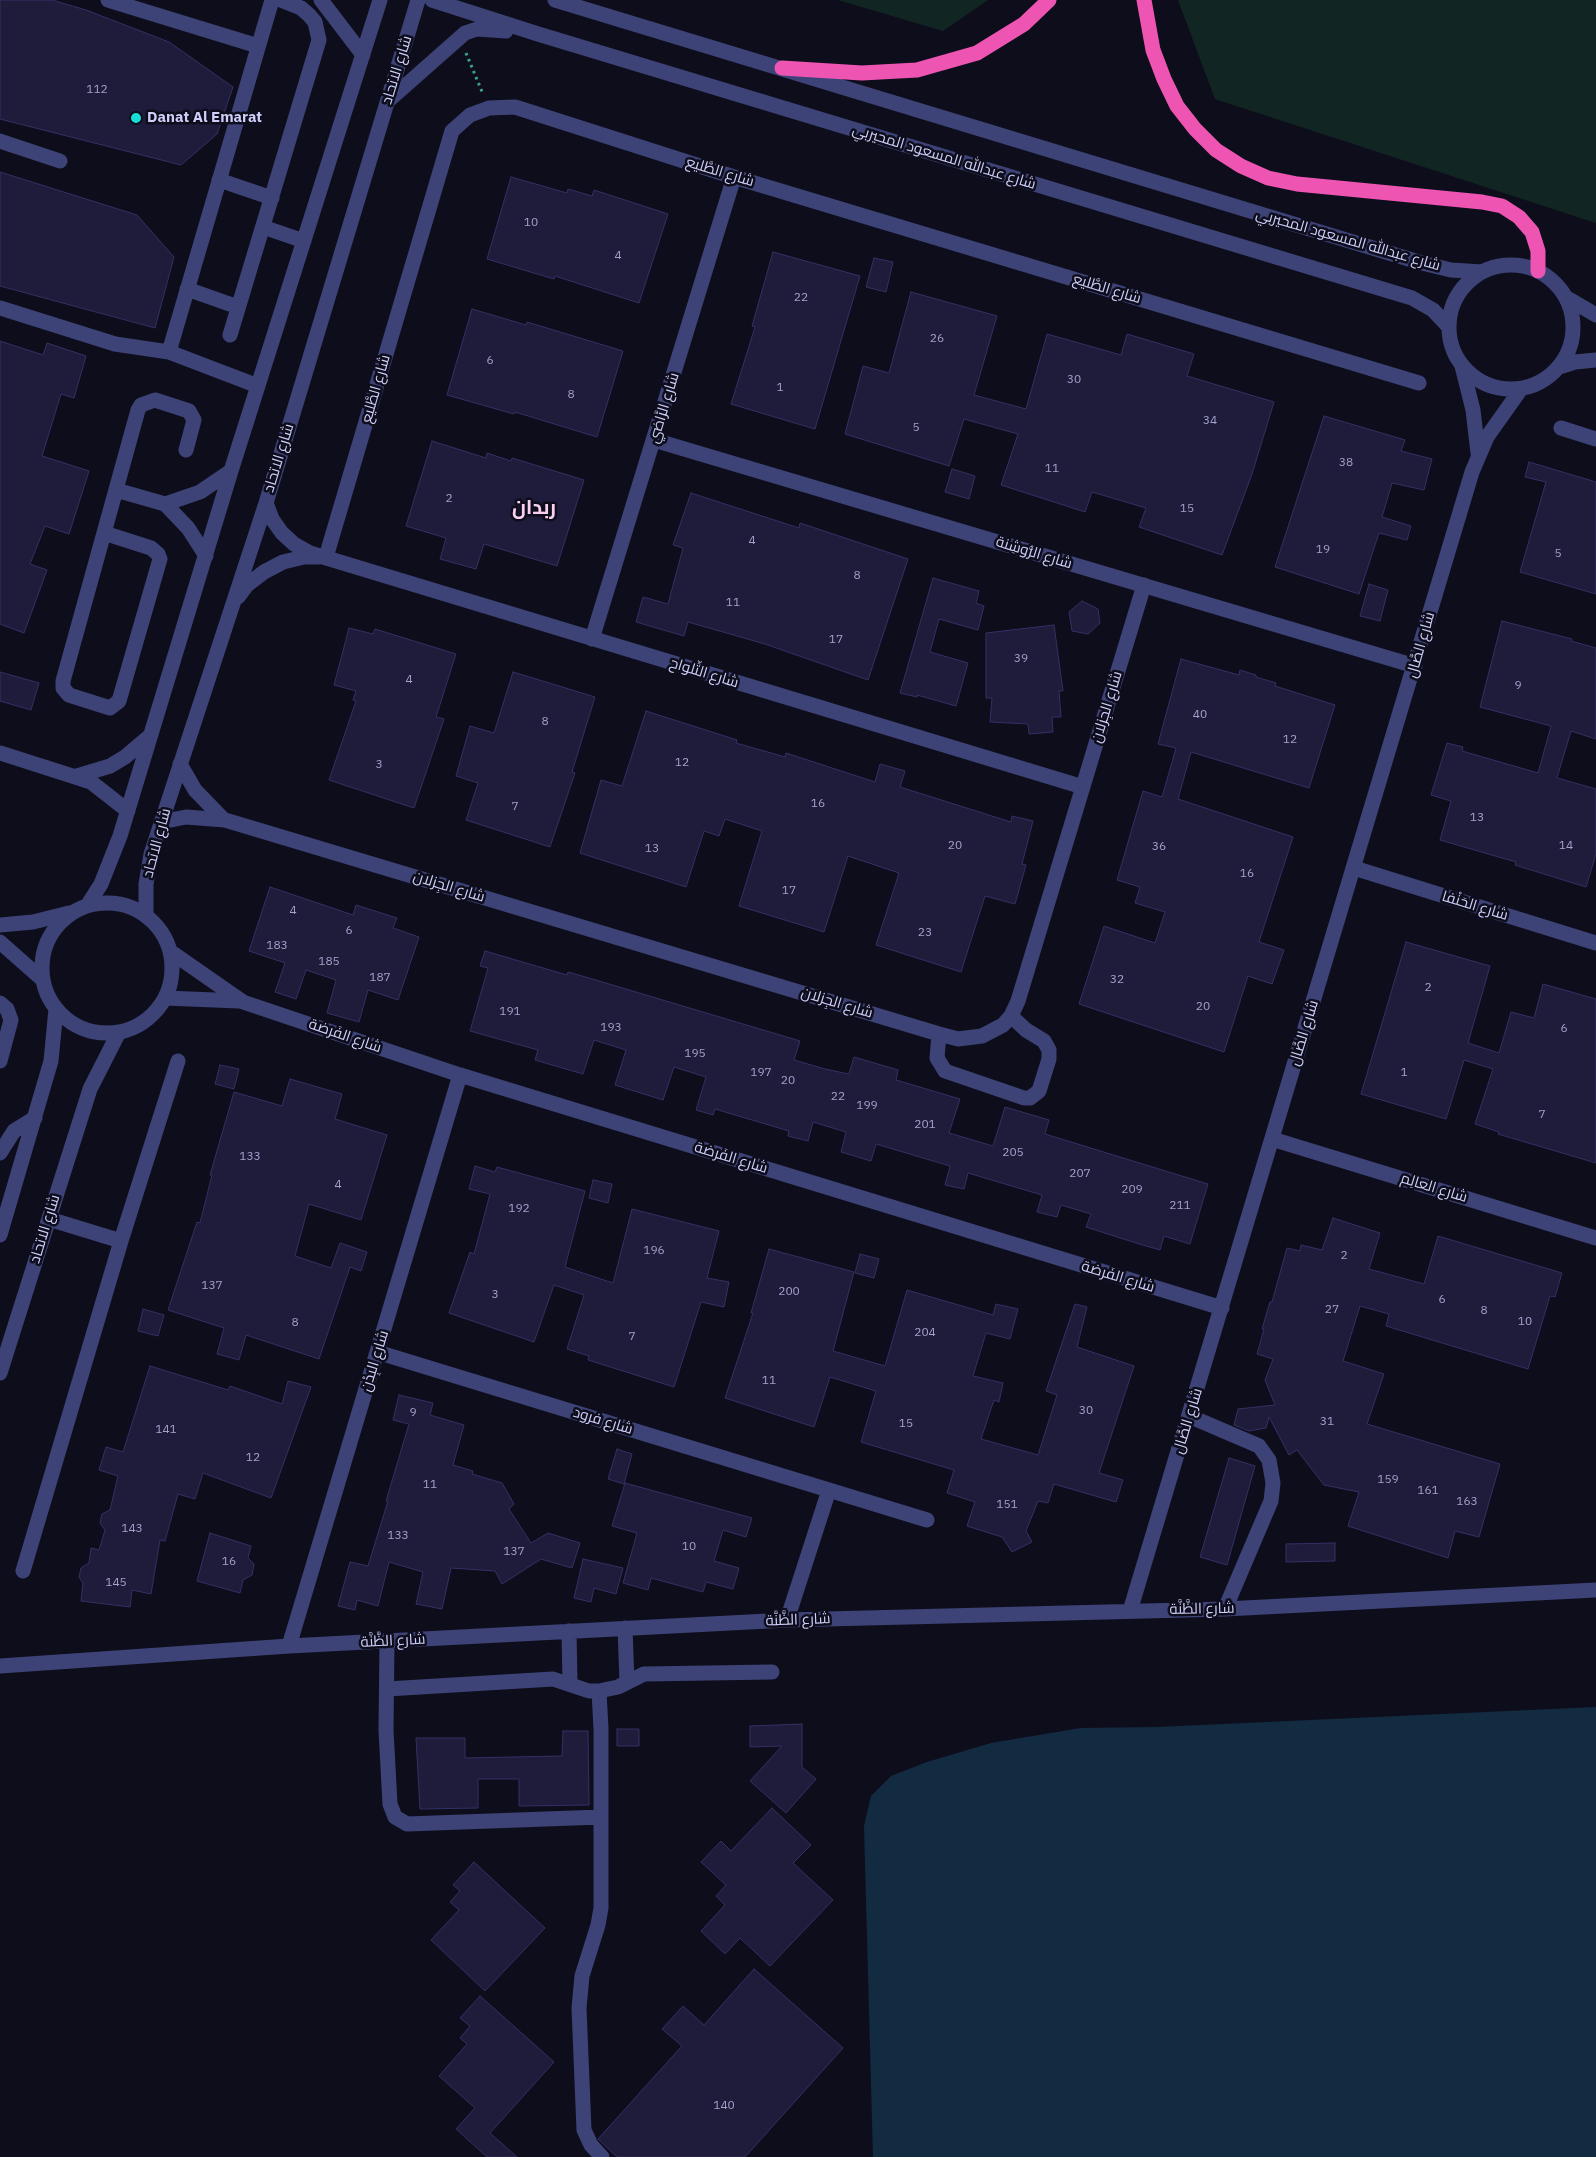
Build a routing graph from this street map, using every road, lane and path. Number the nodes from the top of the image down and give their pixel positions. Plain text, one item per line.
1 (108, 0) edge
2 (272, 0) edge
3 (281, 0) edge
4 (321, 0) edge
5 (380, 0) edge
6 (418, 0) edge
7 (432, 0) edge
8 (555, 0) edge
9 (1049, 0) edge
10 (1144, 0) edge
11 (538, 34) junction
12 (455, 39) junction
13 (258, 46) junction
14 (363, 55) junction
15 (782, 68) junction
16 (387, 102) junction
17 (489, 108) junction
18 (0, 140) edge
19 (60, 161) dead end
20 (734, 176) junction
21 (219, 180) junction
22 (272, 198) junction
23 (263, 227) junction
24 (304, 241) junction
25 (1538, 271) junction
26 (1482, 272) junction
27 (187, 289) junction
28 (1567, 298) junction
29 (238, 307) junction
30 (0, 308) edge
31 (1596, 315) edge
32 (1449, 327) junction
33 (230, 335) dead end
34 (168, 352) junction
35 (1596, 360) edge
36 (1462, 366) junction
37 (1559, 367) junction
38 (1419, 383) dead end
39 (258, 386) junction
40 (1521, 388) junction
41 (1561, 428) dead end
42 (1596, 438) edge
43 (654, 440) junction
44 (186, 450) dead end
45 (1478, 455) junction
46 (231, 472) junction
47 (116, 490) junction
48 (266, 502) junction
49 (165, 504) junction
50 (104, 533) junction
51 (206, 556) junction
52 (326, 557) junction
53 (1144, 585) junction
54 (234, 602) junction
55 (592, 639) junction
56 (1415, 666) junction
57 (151, 735) junction
58 (0, 753) edge
59 (180, 764) junction
60 (77, 776) junction
61 (1083, 787) junction
62 (128, 811) junction
63 (226, 820) junction
64 (161, 822) junction
65 (1354, 868) junction
66 (87, 906) junction
67 (73, 912) junction
68 (146, 915) junction
69 (0, 925) edge
70 (0, 942) edge
71 (1596, 943) edge
72 (171, 952) junction
73 (43, 980) junction
74 (165, 998) junction
75 (243, 1002) junction
76 (0, 1003) edge
77 (56, 1009) junction
78 (1011, 1016) junction
79 (119, 1032) junction
80 (939, 1034) junction
81 (0, 1061) edge
82 (178, 1061) dead end
83 (460, 1075) junction
84 (35, 1118) junction
85 (1272, 1139) junction
86 (0, 1153) edge
87 (49, 1219) junction
88 (0, 1235) edge
89 (1596, 1238) edge
90 (121, 1241) junction
91 (1222, 1308) junction
92 (377, 1352) junction
93 (0, 1373) edge
94 (1189, 1416) junction
95 (829, 1490) junction
96 (927, 1520) dead end
97 (23, 1571) dead end
98 (1596, 1590) edge
99 (1225, 1609) junction
100 (1130, 1611) junction
101 (787, 1620) junction
102 (625, 1628) junction
103 (569, 1631) junction
104 (388, 1641) junction
105 (289, 1646) junction
106 (0, 1666) edge
107 (772, 1672) dead end
108 (627, 1682) junction
109 (570, 1683) junction
110 (386, 1689) junction
111 (599, 1692) junction
112 (601, 1817) junction
113 (602, 2157) edge

1 - 13 street
2 - 13 street
3 - 22 street
4 - 14 street
5 - 14 street
6 - 16 street, شارع الاتحاد
7 - 11 street, شارع عبدالله المسعود المحيربي
8 - 15 street, شارع عبدالله المسعود المحيربي
9 - 15 highway
10 - 25 highway
11 - 12 street
11 - 32 street, شارع عبدالله المسعود المحيربي
12 - 16 street
12 - 17 path
13 - 21 street
14 - 24 street
15 - 26 street, شارع عبدالله المسعود المحيربي
16 - 48 street, شارع الاتحاد
17 - 20 street, شارع الطَّليع
17 - 52 street, شارع الطَّليع
18 - 19 street
20 - 38 street, شارع الطَّليع
20 - 43 street, شارع الرَّاضي
21 - 22 street
21 - 27 street
22 - 23 street
23 - 24 street
23 - 29 street
24 - 39 street
25 - 26 street
25 - 28 street
26 - 32 street
27 - 29 street
27 - 34 street
28 - 31 street
28 - 37 street
29 - 33 street
30 - 34 street
32 - 36 street
34 - 39 street
35 - 37 street
36 - 40 street
36 - 45 street, شارع الصَّال
37 - 40 street
39 - 46 street
40 - 45 street, شارع الصَّال
41 - 42 street
43 - 53 street, شارع الرُّوشِنة
43 - 55 street, شارع الرَّاضي
44 - 47 street
45 - 56 street, شارع الصَّال
46 - 49 street
46 - 51 street
47 - 49 street
47 - 50 street
48 - 52 street, شارع التِّلواح
48 - 54 street, شارع الاتحاد
49 - 51 street
50 - 50 street
51 - 57 street
52 - 54 street, شارع التِّلواح
52 - 55 street, شارع التِّلواح
53 - 56 street, شارع الرُّوشِنة
53 - 61 street, شارع الجِزلان
54 - 59 street, شارع الاتحاد
55 - 61 street, شارع التِّلواح
56 - 65 street, شارع الصَّال
57 - 60 street
57 - 62 street
58 - 60 street
59 - 63 street, شارع الجِزلان
59 - 64 street, شارع الاتحاد
60 - 62 street
61 - 78 street, شارع الجِزلان
62 - 66 street
63 - 64 street, شارع الجِزلان
63 - 80 street, شارع الجِزلان
64 - 68 street, شارع الاتحاد
65 - 71 street, شارع الحَنْفا
65 - 85 street, شارع الصَّال
66 - 67 street
66 - 68 street
67 - 69 street
67 - 73 street
68 - 72 street
70 - 73 street
72 - 74 street
72 - 75 street, شارع الفَرضة
73 - 77 street
74 - 75 street, شارع الفَرضة
74 - 79 street
75 - 83 street, شارع الفَرضة
76 - 81 street
77 - 79 street
77 - 84 street
78 - 80 street, شارع الجِزلان
78 - 80 street
79 - 87 street, شارع الاتحاد
82 - 90 street
83 - 91 street, شارع الفَرضة
83 - 92 street, شارع البِدْن
84 - 86 street
84 - 88 street
85 - 89 street, شارع العالِم
85 - 91 street, شارع الصَّال
87 - 90 street
87 - 93 street, شارع الاتحاد
90 - 97 street
91 - 94 street, شارع الصَّال
92 - 95 street, شارع فرود
92 - 105 street, شارع البِدْن
94 - 99 street
94 - 100 street, شارع الصَّال
95 - 96 street, شارع فرود
95 - 101 street
98 - 99 street, شارع الظَّنَّة
99 - 100 street, شارع الظَّنَّة
100 - 101 street, شارع الظَّنَّة
101 - 102 street, شارع الظَّنَّة
102 - 103 street, شارع الظَّنَّة
102 - 108 street
103 - 104 street, شارع الظَّنَّة
103 - 109 street
104 - 105 street, شارع الظَّنَّة
104 - 110 street
105 - 106 street, شارع الظَّنَّة
107 - 108 street
108 - 111 street
109 - 110 street
109 - 111 street
110 - 112 street
111 - 112 street
112 - 113 street

